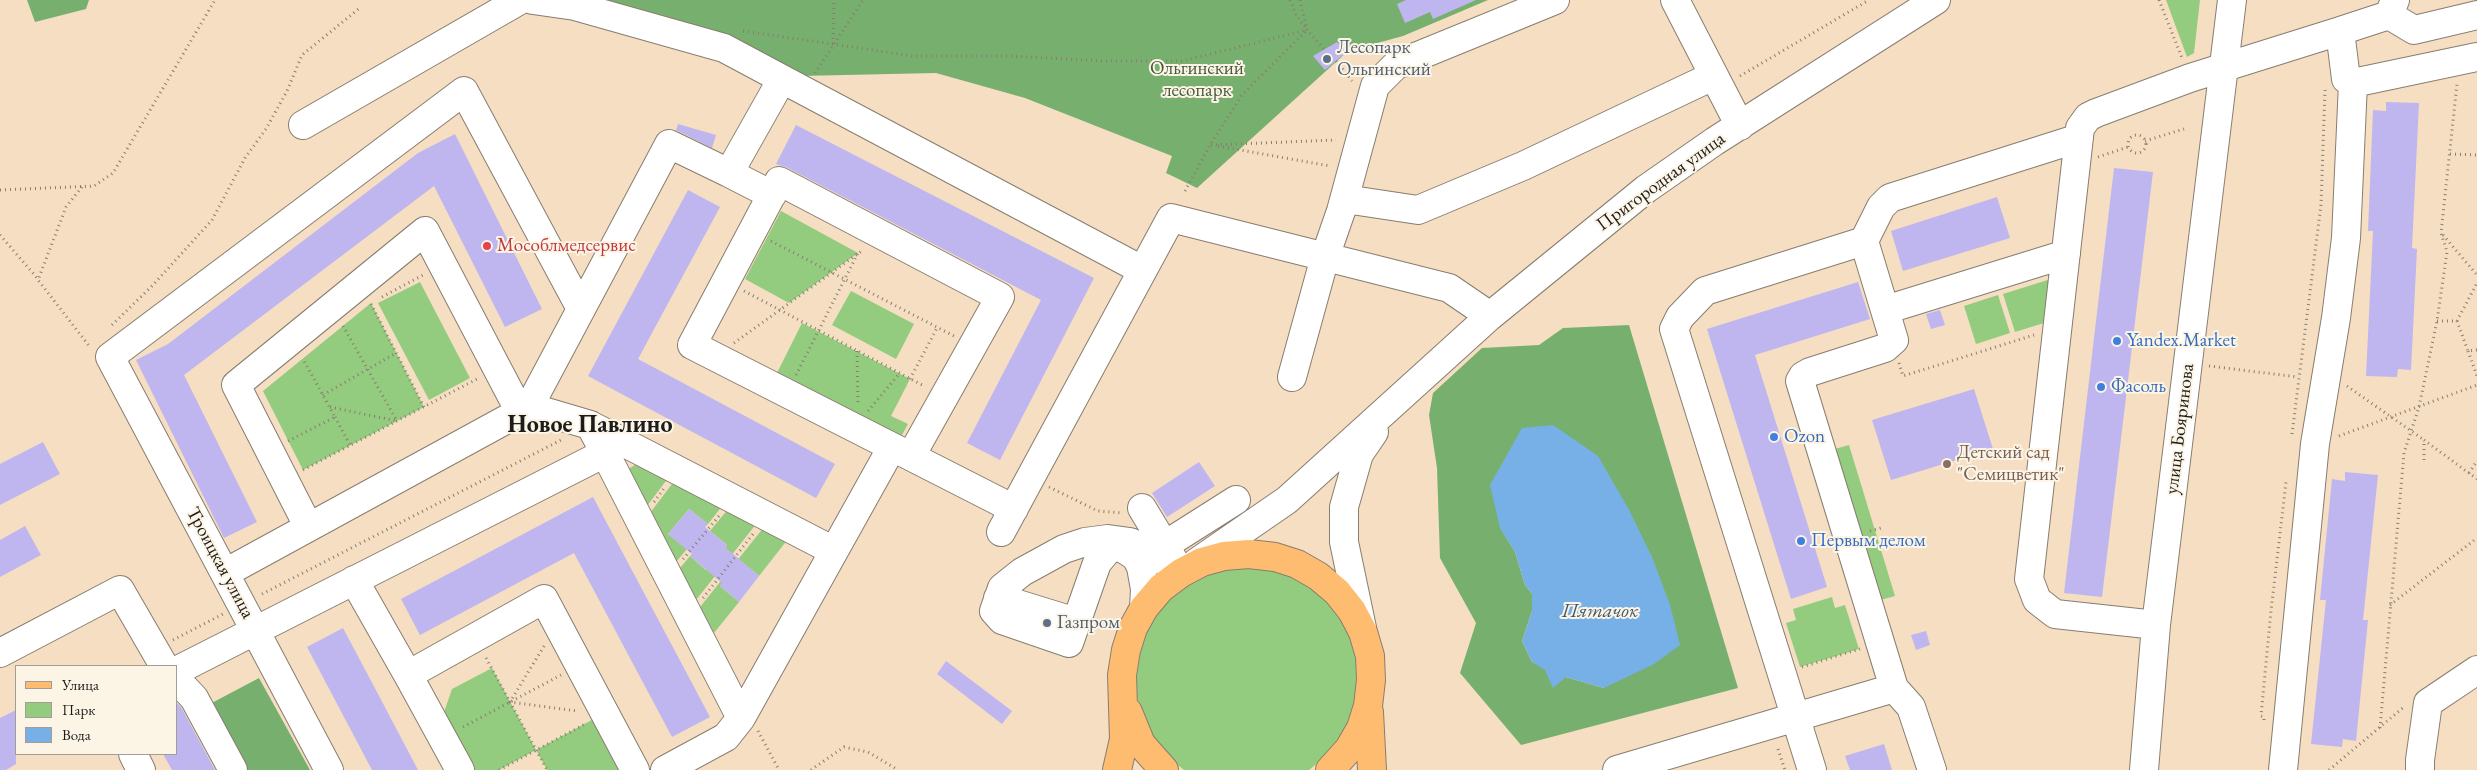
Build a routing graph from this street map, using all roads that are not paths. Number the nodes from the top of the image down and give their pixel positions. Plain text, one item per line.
1 (520, 0) edge
2 (533, 0) edge
3 (1555, 0) edge
4 (1675, 0) edge
5 (1936, 0) edge
6 (2232, 0) edge
7 (2392, 8) edge
8 (2477, 15) edge
9 (2340, 30) junction
10 (2477, 57) edge
11 (2224, 67) junction
12 (1713, 76) junction
13 (2353, 83) junction
14 (793, 84) junction
15 (303, 125) dead end
16 (1740, 126) junction
17 (2085, 148) junction
18 (729, 173) junction
19 (772, 195) junction
20 (1345, 199) junction
21 (1864, 241) junction
22 (2066, 254) junction
23 (1326, 257) junction
24 (1142, 270) junction
25 (581, 309) junction
26 (1885, 310) junction
27 (1490, 316) junction
28 (1292, 377) dead end
29 (1407, 393) junction
30 (524, 409) junction
31 (590, 425) junction
32 (902, 452) junction
33 (605, 453) junction
34 (1236, 500) dead end
35 (1145, 512) road end
36 (308, 526) junction
37 (1165, 546) junction
38 (834, 551) junction
39 (225, 573) junction
40 (1181, 573) junction
41 (354, 580) junction
42 (1144, 608) junction
43 (2156, 624) junction
44 (255, 630) junction
45 (1363, 632) junction
46 (0, 654) edge
47 (166, 665) edge
48 (178, 669) edge
49 (2477, 670) edge
50 (408, 675) junction
51 (178, 681) edge
52 (1894, 688) junction
53 (1124, 698) junction
54 (1368, 706) junction
55 (744, 714) junction
56 (1796, 717) junction
57 (134, 755) edge
58 (1668, 763) edge
59 (142, 770) edge
60 (233, 770) edge
61 (330, 770) edge
62 (460, 770) edge
63 (635, 770) edge
64 (665, 770) edge
65 (1116, 770) edge
66 (1164, 770) edge
67 (1330, 770) edge
68 (1372, 770) edge
69 (1617, 770) edge
70 (1812, 770) edge
71 (1932, 770) edge
72 (2144, 770) edge
73 (2283, 770) edge
74 (2420, 770) edge

1 - 15 street
2 - 14 street
3 - 20 street
4 - 12 street
5 - 16 street, Пригородная улица
6 - 11 street, улица Бояринова
7 - 8 street
7 - 9 street
9 - 11 street
9 - 13 street
10 - 13 street
11 - 17 street
11 - 43 street, улица Бояринова
12 - 16 street
12 - 20 street
13 - 73 street
14 - 18 street
14 - 24 street
16 - 27 street, Пригородная улица
17 - 21 street
17 - 22 street
18 - 19 street
18 - 25 street
19 - 32 street
19 - 32 street
20 - 23 street
21 - 26 street
21 - 56 street
22 - 26 street
22 - 43 street
23 - 24 street
23 - 27 street
23 - 28 street
24 - 32 street
25 - 30 street
25 - 39 street, Троицкая улица
26 - 52 street
27 - 29 street, Пригородная улица
29 - 40 street
29 - 45 street
30 - 31 street
30 - 36 street
30 - 36 street
31 - 33 street
31 - 38 street
32 - 38 street
33 - 41 street
33 - 55 street
34 - 37 street
35 - 37 street
36 - 39 street
37 - 40 street
38 - 55 street
39 - 44 street, Троицкая улица
40 - 42 main road
40 - 42 street
40 - 45 main road
41 - 44 street
41 - 50 street
42 - 53 main road
43 - 72 street, улица Бояринова
44 - 48 street
44 - 61 street, Троицкая улица
45 - 54 main road
46 - 47 street
49 - 74 street
50 - 62 street
50 - 63 street
51 - 60 street
52 - 56 street
52 - 71 street
53 - 65 main road
53 - 66 main road
54 - 67 main road
54 - 68 main road
55 - 64 street
56 - 58 street
56 - 70 street
57 - 59 street
58 - 69 street

